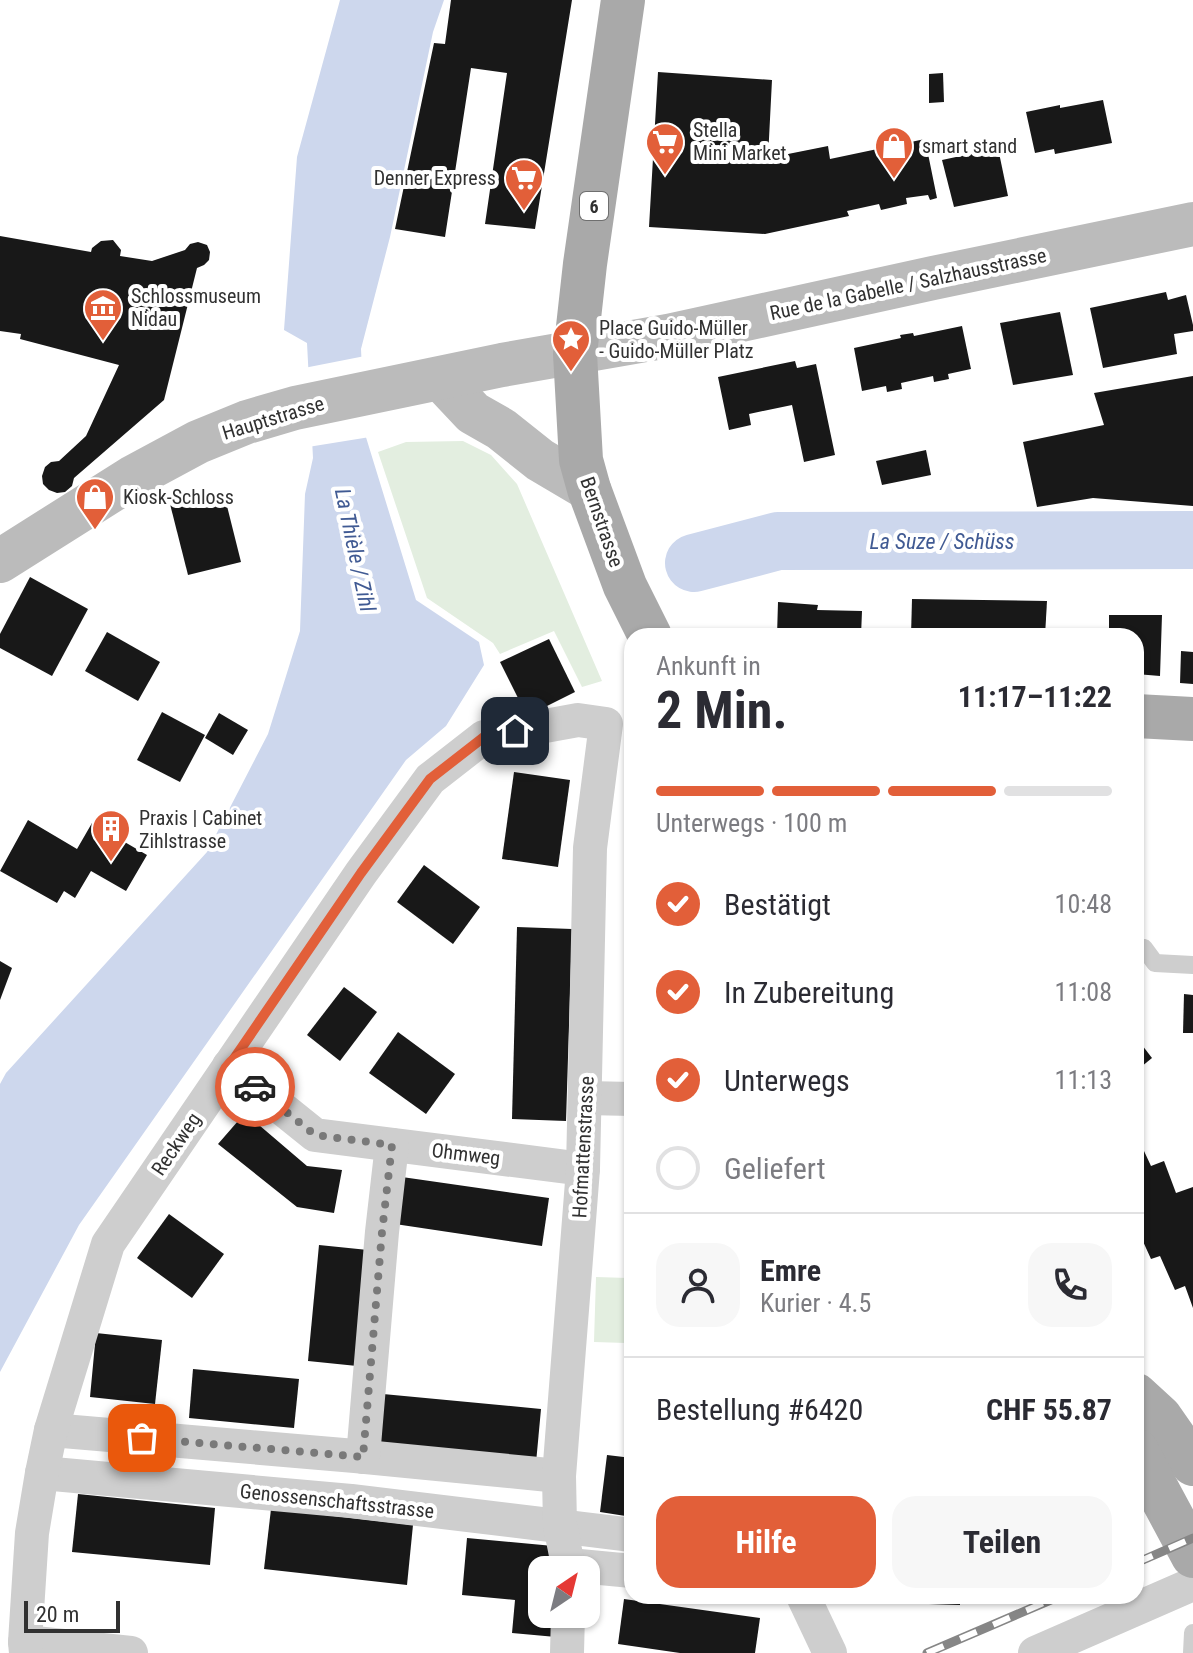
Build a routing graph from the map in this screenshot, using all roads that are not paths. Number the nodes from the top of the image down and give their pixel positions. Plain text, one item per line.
1 (623, 0) edge
2 (1193, 224) edge
3 (575, 354) junction
4 (441, 379) junction
5 (589, 489) junction
6 (0, 561) edge
7 (646, 628) edge
8 (1144, 716) edge
9 (1193, 719) edge
10 (606, 724) joint
11 (1144, 948) dead end
12 (1193, 965) edge
13 (229, 1066) junction
14 (586, 1098) junction
15 (624, 1099) edge
16 (392, 1145) junction
17 (583, 1169) junction
18 (1144, 1402) edge
19 (51, 1430) junction
20 (363, 1457) junction
21 (1193, 1464) edge
22 (1144, 1465) edge
23 (42, 1473) junction
24 (559, 1476) junction
25 (560, 1525) junction
26 (624, 1534) edge
27 (567, 1556) edge
28 (1193, 1556) edge
29 (600, 1569) edge
30 (624, 1570) edge
31 (1193, 1584) edge
32 (807, 1605) edge
33 (568, 1628) edge
34 (1193, 1633) edge
35 (25, 1648) edge
36 (131, 1653) edge
37 (567, 1653) edge
38 (830, 1653) edge
39 (1035, 1653) edge
40 (1192, 1653) edge

1 - 3 main road, 6
2 - 3 main road, Rue de la Gabelle / Salzhausstrasse
3 - 4 main road, Hauptstrasse
3 - 5 main road, Bernstrasse / 6
4 - 5 main road
4 - 6 main road, Hauptstrasse
5 - 7 main road, Bernstrasse / 6
8 - 9 main road
10 - 13 street, Reckweg
10 - 14 street, Hofmattenstrasse
11 - 12 lane
13 - 16 street, Ohmweg
13 - 19 street, Reckweg
14 - 15 street
14 - 17 street, Hofmattenstrasse
16 - 17 street, Ohmweg
16 - 20 street
17 - 24 street, Hofmattenstrasse
18 - 21 main road
19 - 20 street
19 - 23 street, Reckweg
20 - 24 street
22 - 28 main road
23 - 25 street, Genossenschaftsstrasse
23 - 35 street, Reckweg
24 - 25 street, Hofmattenstrasse
25 - 26 street, Genossenschaftsstrasse
25 - 27 street, Hofmattenstrasse
29 - 30 street
31 - 39 street
32 - 38 street
33 - 37 street
34 - 40 lane
35 - 36 street

